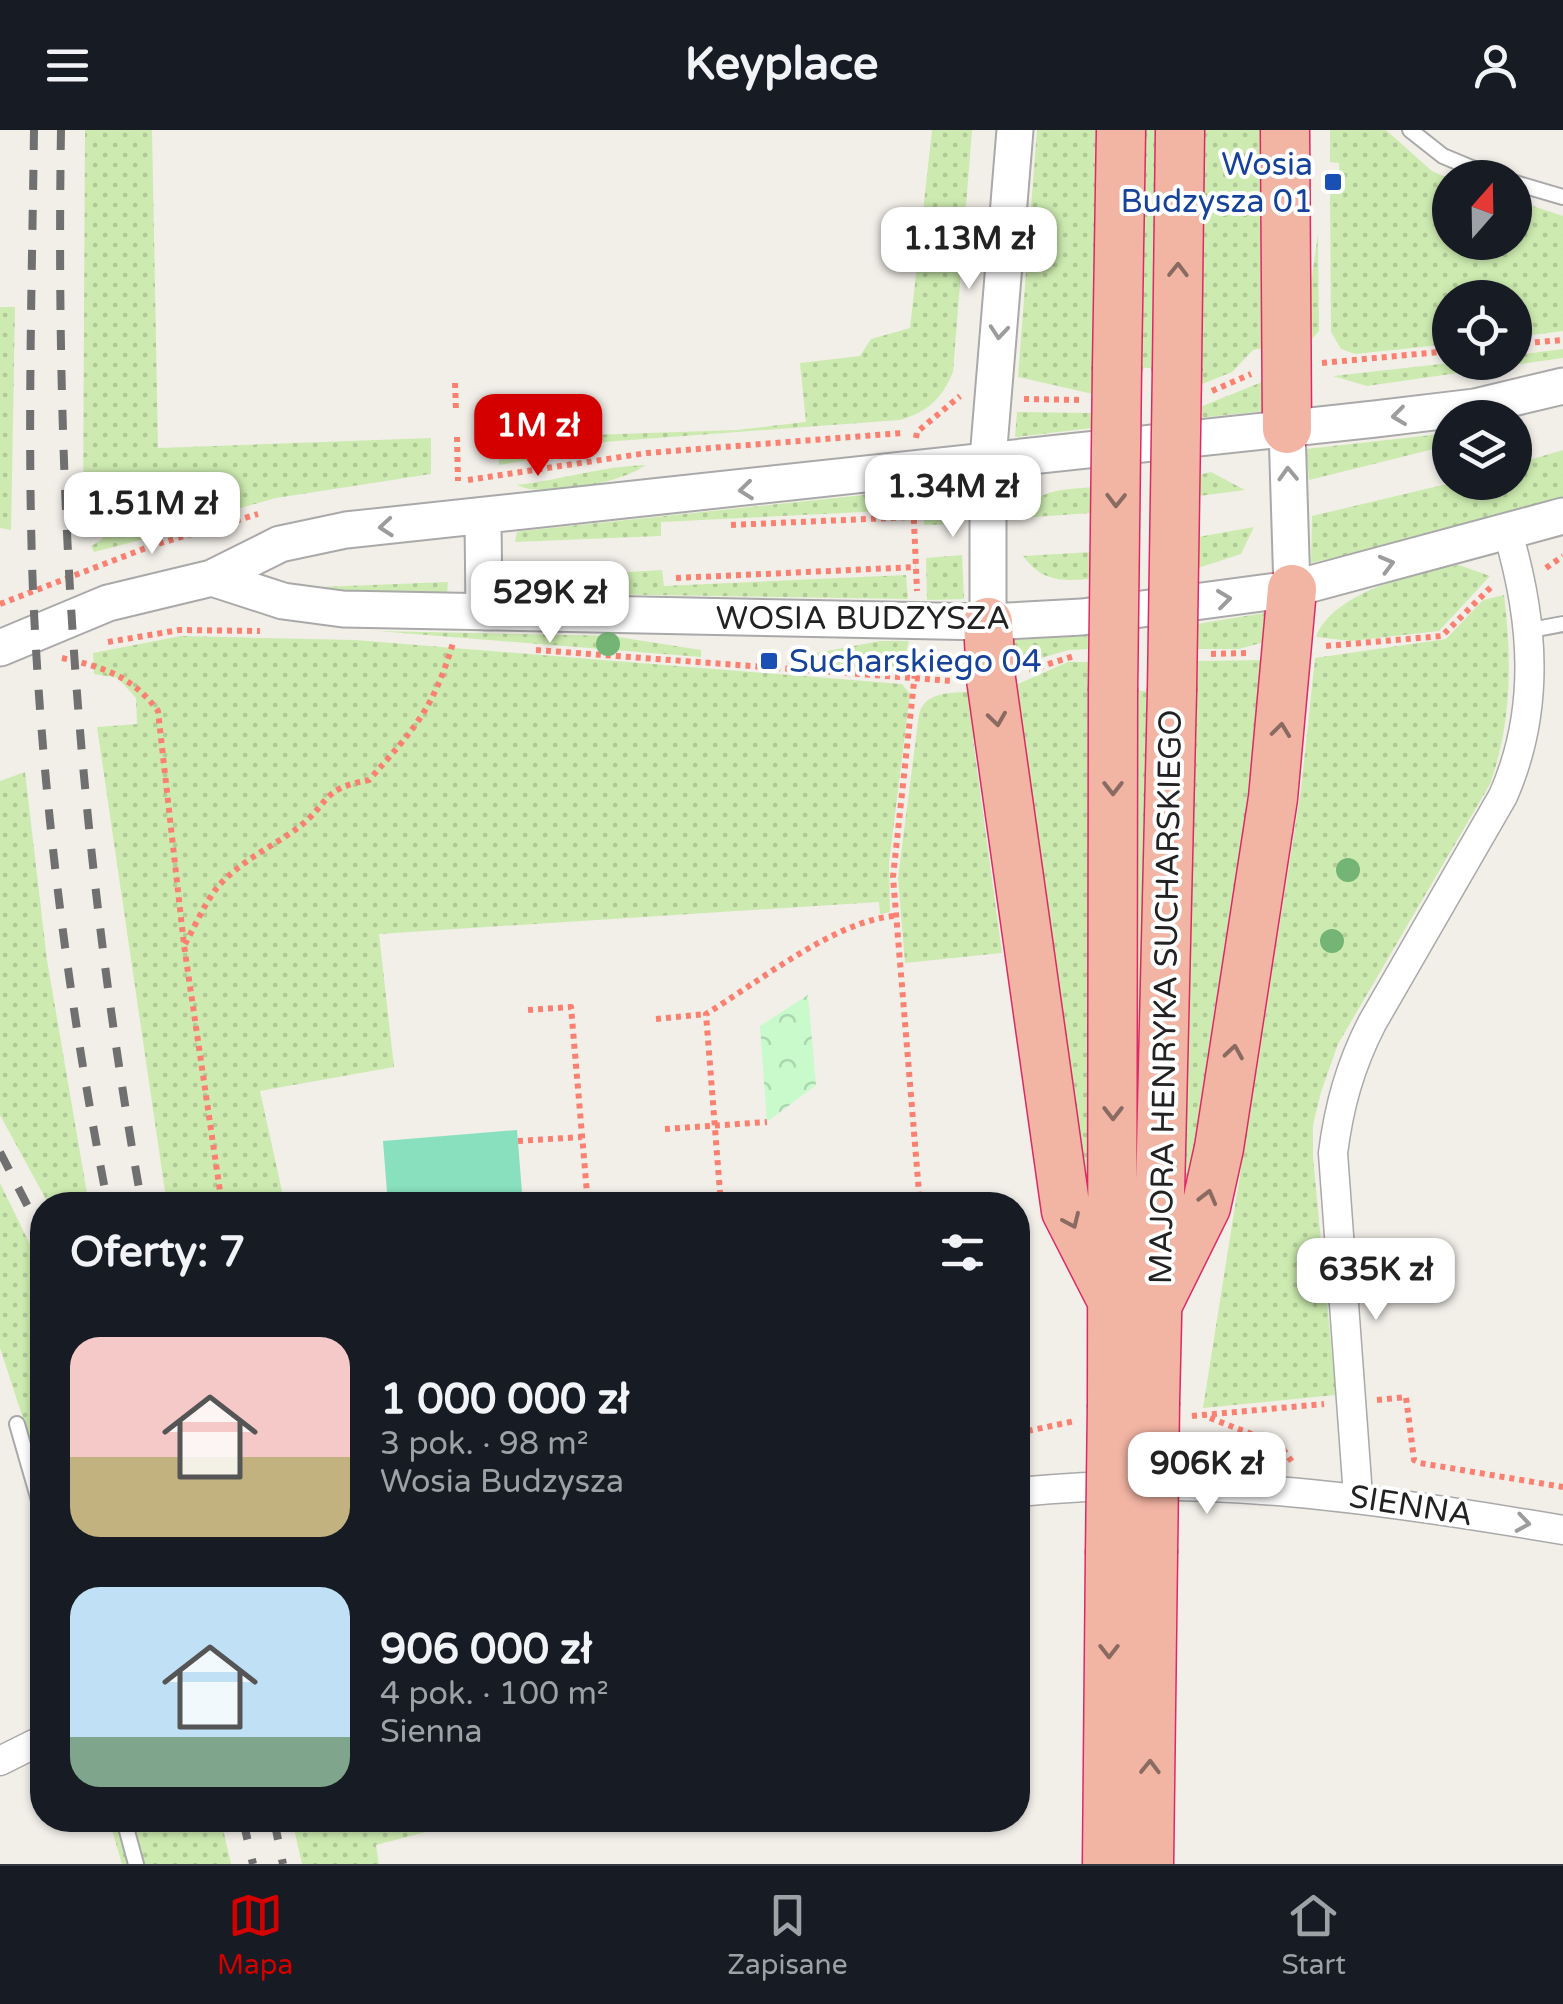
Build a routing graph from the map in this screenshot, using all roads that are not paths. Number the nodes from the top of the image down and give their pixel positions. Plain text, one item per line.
1 (1016, 130) edge
2 (1120, 130) edge
3 (1180, 130) edge
4 (1285, 130) edge
5 (1410, 130) edge
6 (1453, 160) edge
7 (1532, 188) edge
8 (1563, 197) edge
9 (1563, 386) edge
10 (1287, 429) junction
11 (988, 459) junction
12 (1563, 516) edge
13 (483, 518) junction
14 (1508, 532) junction
15 (212, 578) junction
16 (1292, 589) junction
17 (484, 612) junction
18 (988, 622) junction
19 (1563, 624) edge
20 (1530, 630) junction
21 (0, 648) edge
22 (1135, 1305) junction
23 (16, 1424) dead end
24 (30, 1471) edge
25 (1030, 1491) edge
26 (1358, 1496) junction
27 (1563, 1530) edge
28 (1131, 1553) junction
29 (30, 1746) edge
30 (0, 1761) edge
31 (127, 1832) edge
32 (136, 1864) edge
33 (1107, 1864) edge
34 (1149, 1864) edge

1 -> 11 street
2 -> 22 highway, MAJORA HENRYKA SUCHARSKIEGO, bridge
22 -> 3 highway, MAJORA HENRYKA SUCHARSKIEGO, bridge
4 - 10 highway
5 - 6 lane
7 - 8 lane
9 -> 10 street
10 - 11 street
16 -> 10 street
11 -> 13 street
11 - 18 street
12 - 14 street, WOSIA BUDZYSZA
13 -> 15 street
13 - 17 street
16 -> 14 street, WOSIA BUDZYSZA
14 - 20 street
15 - 17 street, WOSIA BUDZYSZA
15 - 21 street
18 -> 16 street, WOSIA BUDZYSZA
22 -> 16 highway
17 - 18 street, WOSIA BUDZYSZA
18 -> 22 highway
19 - 20 lane
20 - 26 street
22 - 28 highway, MAJORA HENRYKA SUCHARSKIEGO, bridge
23 - 24 lane
25 - 26 street, SIENNA
26 -> 27 street, SIENNA
28 -> 33 highway, MAJORA HENRYKA SUCHARSKIEGO
34 -> 28 highway, MAJORA HENRYKA SUCHARSKIEGO
29 - 30 street
31 - 32 lane

